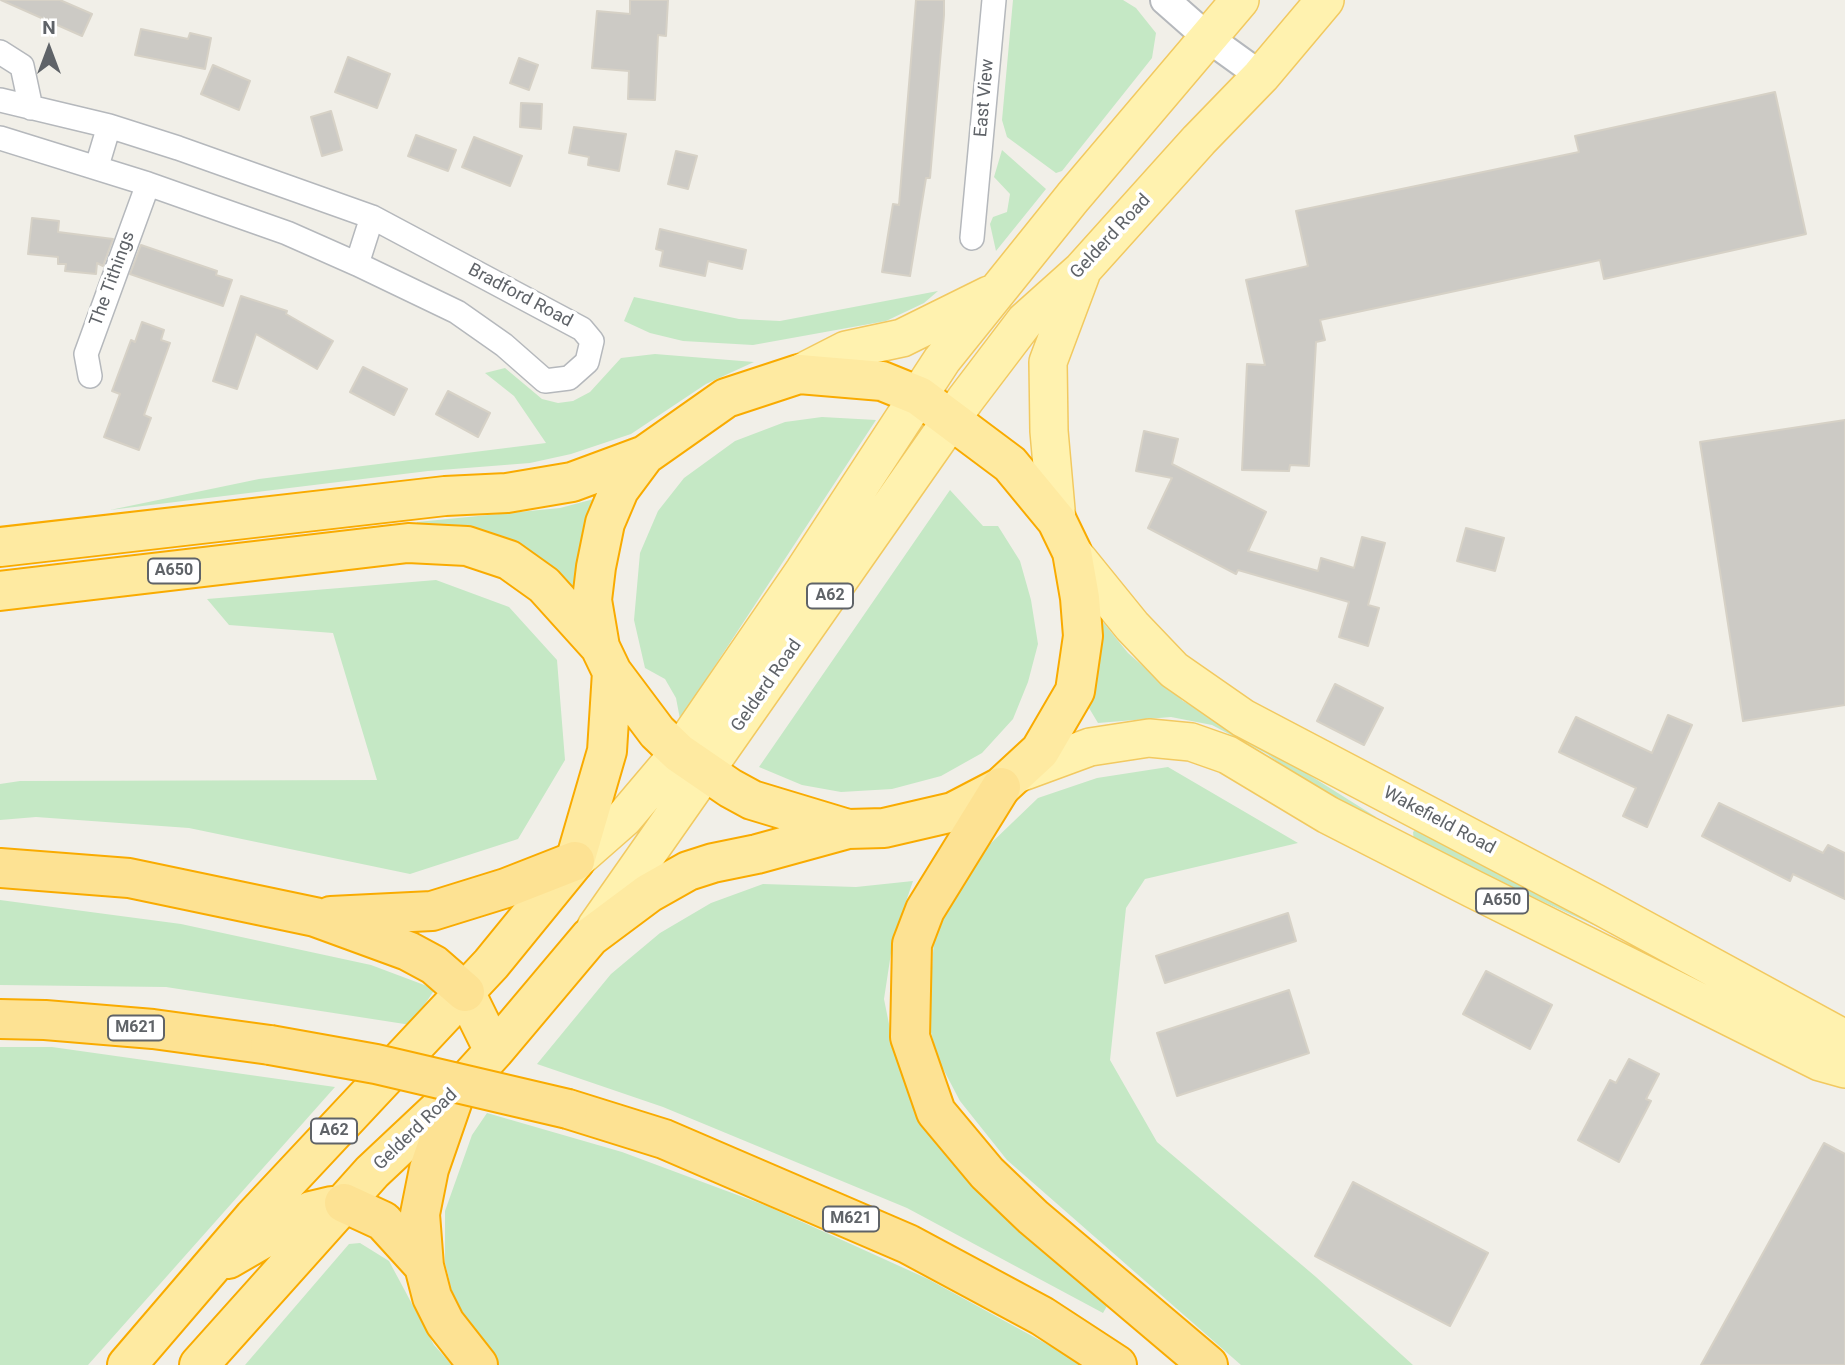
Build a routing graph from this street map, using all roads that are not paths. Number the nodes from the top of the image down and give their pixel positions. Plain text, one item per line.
1 (994, 0) edge
2 (1165, 0) edge
3 (1240, 0) edge
4 (1325, 0) edge
5 (1207, 37) junction
6 (0, 52) edge
7 (1261, 76) junction
8 (0, 100) edge
9 (31, 108) junction
10 (108, 126) junction
11 (0, 138) edge
12 (97, 166) junction
13 (148, 184) junction
14 (372, 217) junction
15 (972, 238) dead end
16 (357, 264) junction
17 (1082, 270) junction
18 (999, 289) junction
19 (799, 374) junction
20 (90, 376) dead end
21 (919, 396) junction
22 (952, 419) junction
23 (645, 455) junction
24 (1065, 536) junction
25 (0, 547) edge
26 (0, 591) edge
27 (606, 660) junction
28 (693, 762) junction
29 (1008, 781) junction
30 (848, 829) junction
31 (575, 861) junction
32 (0, 868) edge
33 (315, 917) junction
34 (590, 937) junction
35 (465, 992) junction
36 (1763, 1014) junction
37 (0, 1019) edge
38 (1845, 1039) edge
39 (494, 1051) junction
40 (1845, 1069) edge
41 (454, 1094) junction
42 (344, 1203) junction
43 (424, 1266) junction
44 (205, 1272) junction
45 (127, 1365) edge
46 (199, 1365) edge
47 (478, 1365) edge
48 (1117, 1365) edge
49 (1208, 1365) edge

1 - 15 street, East View
2 - 5 street
3 - 5 main road, Gelderd Road / A62
4 - 7 main road, Gelderd Road / A62
5 - 7 street
5 - 18 main road, Gelderd Road / A62
6 - 9 street
7 - 17 main road, Gelderd Road / A62
8 - 9 street, Bradford Road
9 - 10 street, Bradford Road
10 - 12 street
10 - 14 street, Bradford Road
11 - 12 street, Bradford Road
12 - 13 street, Bradford Road
13 - 16 street, Bradford Road
13 - 20 street, The Tithings
14 - 16 street
14 - 16 street, Bradford Road
17 - 22 main road, Gelderd Road / A62
17 - 24 main road
18 - 19 main road
18 - 21 main road, Gelderd Road / A62
19 - 21 highway
19 - 23 highway
21 - 22 highway
21 - 28 main road, Gelderd Road / A62
22 - 24 highway
22 - 28 main road, Gelderd Road / A62
23 - 25 highway
23 - 27 highway
24 - 29 highway
24 - 36 main road, Wakefield Road / A650
26 - 27 highway, A650
27 - 28 highway
27 - 31 highway, Gelderd Road
28 - 30 highway
28 - 31 main road, Gelderd Road / A62
28 - 34 main road, Gelderd Road / A62
29 - 30 highway
29 - 36 main road, Wakefield Road / A650
29 - 49 highway
30 - 34 highway
31 - 33 highway
31 - 35 highway, Gelderd Road / A62
32 - 33 highway
33 - 35 highway
34 - 39 highway, Gelderd Road / A62
35 - 39 highway
35 - 44 highway, Gelderd Road / A62
36 - 38 main road, Wakefield Road / A650
36 - 40 main road, Wakefield Road / A650
37 - 48 highway, M621, bridge
39 - 41 highway, Gelderd Road / A62
41 - 42 highway, Gelderd Road / A62
41 - 43 highway
42 - 43 highway
42 - 44 highway
42 - 46 highway, Gelderd Road / A62
43 - 47 highway
44 - 45 highway, Gelderd Road / A62

